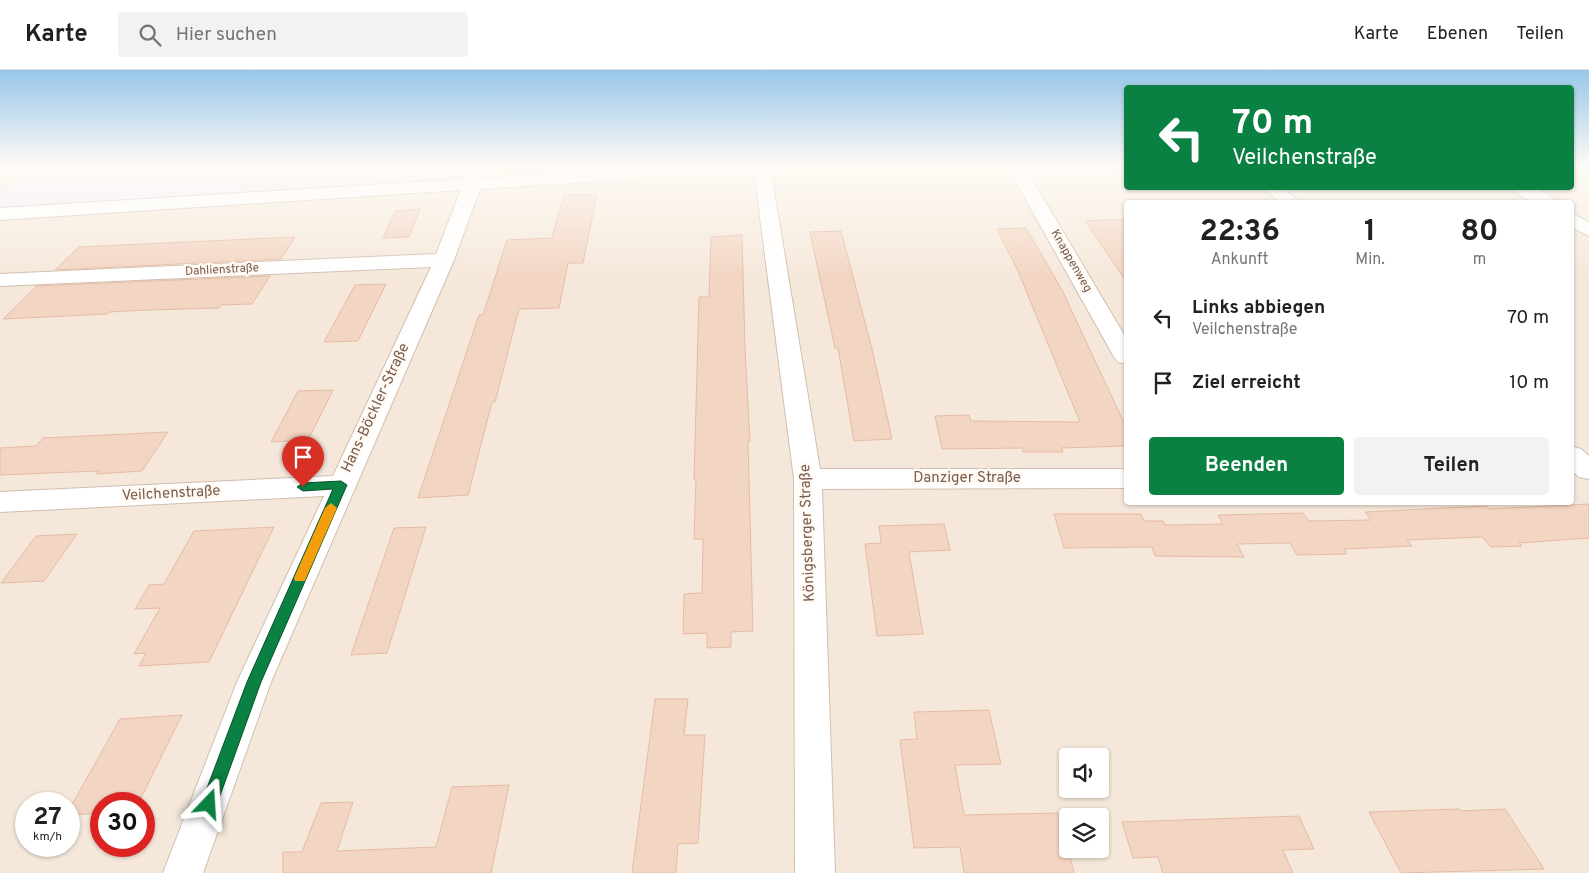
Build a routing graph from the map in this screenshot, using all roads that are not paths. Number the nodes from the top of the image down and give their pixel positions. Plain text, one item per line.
1 (128, 203) edge
2 (465, 203) edge
3 (768, 203) edge
4 (1037, 203) edge
5 (0, 214) edge
6 (1574, 221) edge
7 (1589, 230) edge
8 (444, 260) junction
9 (0, 280) edge
10 (1124, 354) edge
11 (1574, 458) edge
12 (1589, 470) edge
13 (1574, 471) edge
14 (1124, 478) edge
15 (808, 479) junction
16 (341, 485) junction
17 (0, 502) edge
18 (183, 873) edge
19 (815, 873) edge

1 - 5 street
2 - 8 street, Hans-Böckler-Straße
3 - 15 street, Königsberger Straße
4 - 10 street, Knappenweg
6 - 7 street
8 - 9 street, Dahlienstraße
8 - 16 street, Hans-Böckler-Straße
11 - 12 street
12 - 13 street
14 - 15 street, Danziger Straße
15 - 19 street, Königsberger Straße
16 - 17 street, Veilchenstraße
16 - 18 street, Hans-Böckler-Straße

